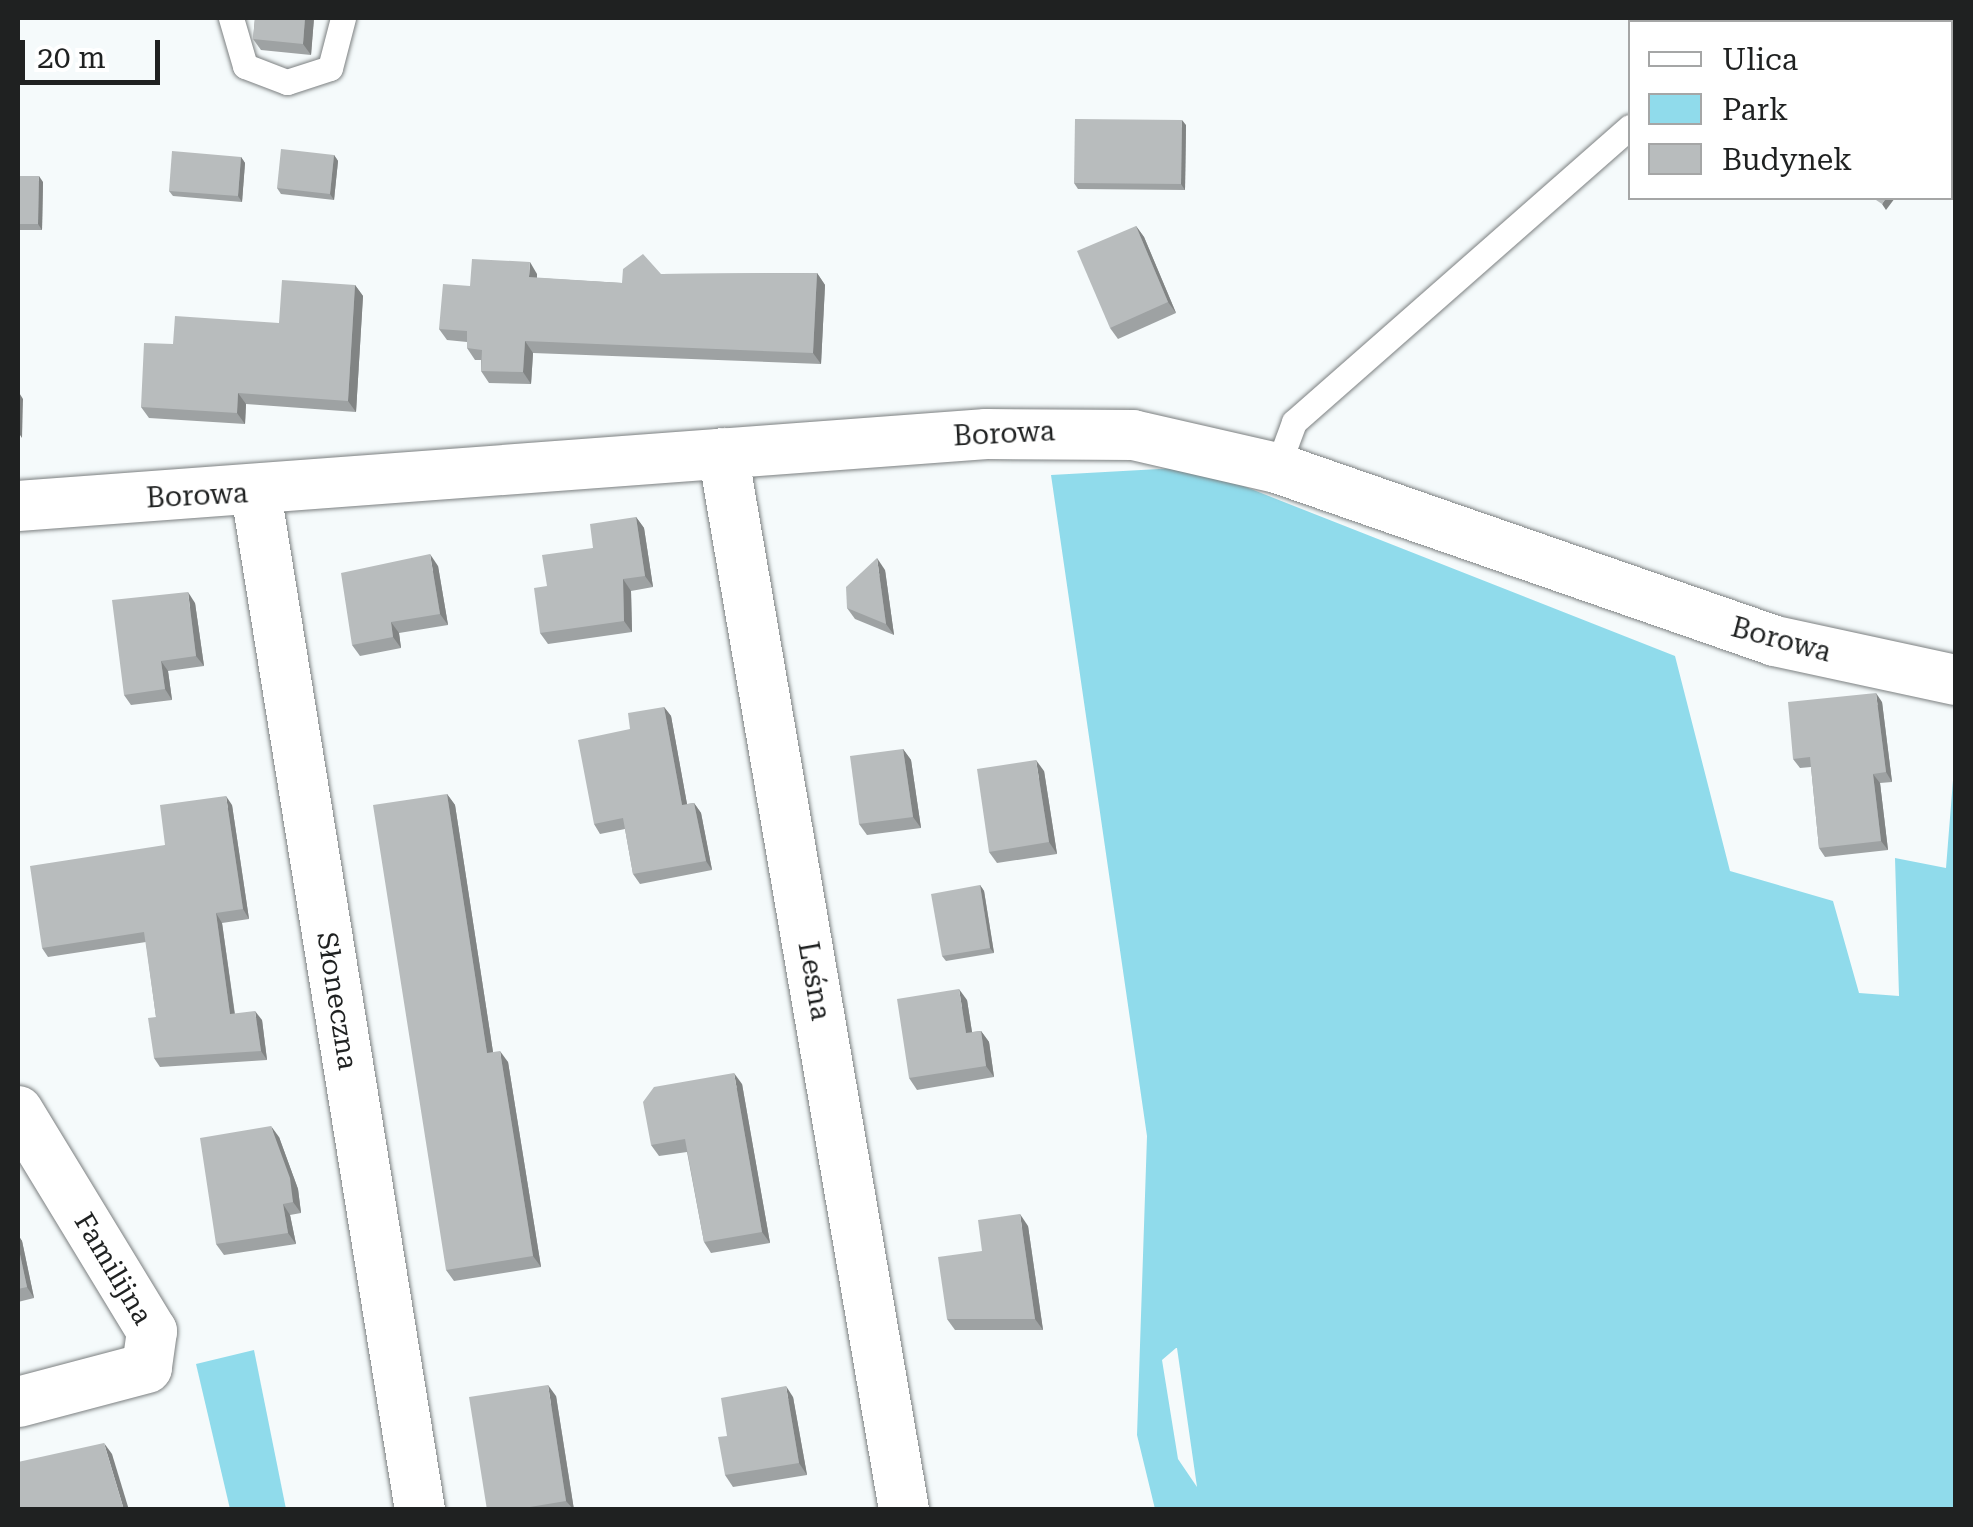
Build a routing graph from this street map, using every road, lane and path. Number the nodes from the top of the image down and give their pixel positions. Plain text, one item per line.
1 (231, 18) edge
2 (342, 18) edge
3 (1628, 128) edge
4 (724, 453) junction
5 (1277, 468) junction
6 (256, 492) junction
7 (18, 506) edge
8 (1956, 680) edge
9 (18, 1112) edge
10 (18, 1402) edge
11 (420, 1510) edge
12 (904, 1510) edge

1 - 2 lane
3 - 5 lane
4 - 5 street, Borowa
4 - 6 street, Borowa
4 - 12 street, Leśna
5 - 8 street, Borowa
6 - 7 street, Borowa
6 - 11 street, Słoneczna
9 - 10 street, Familijna

